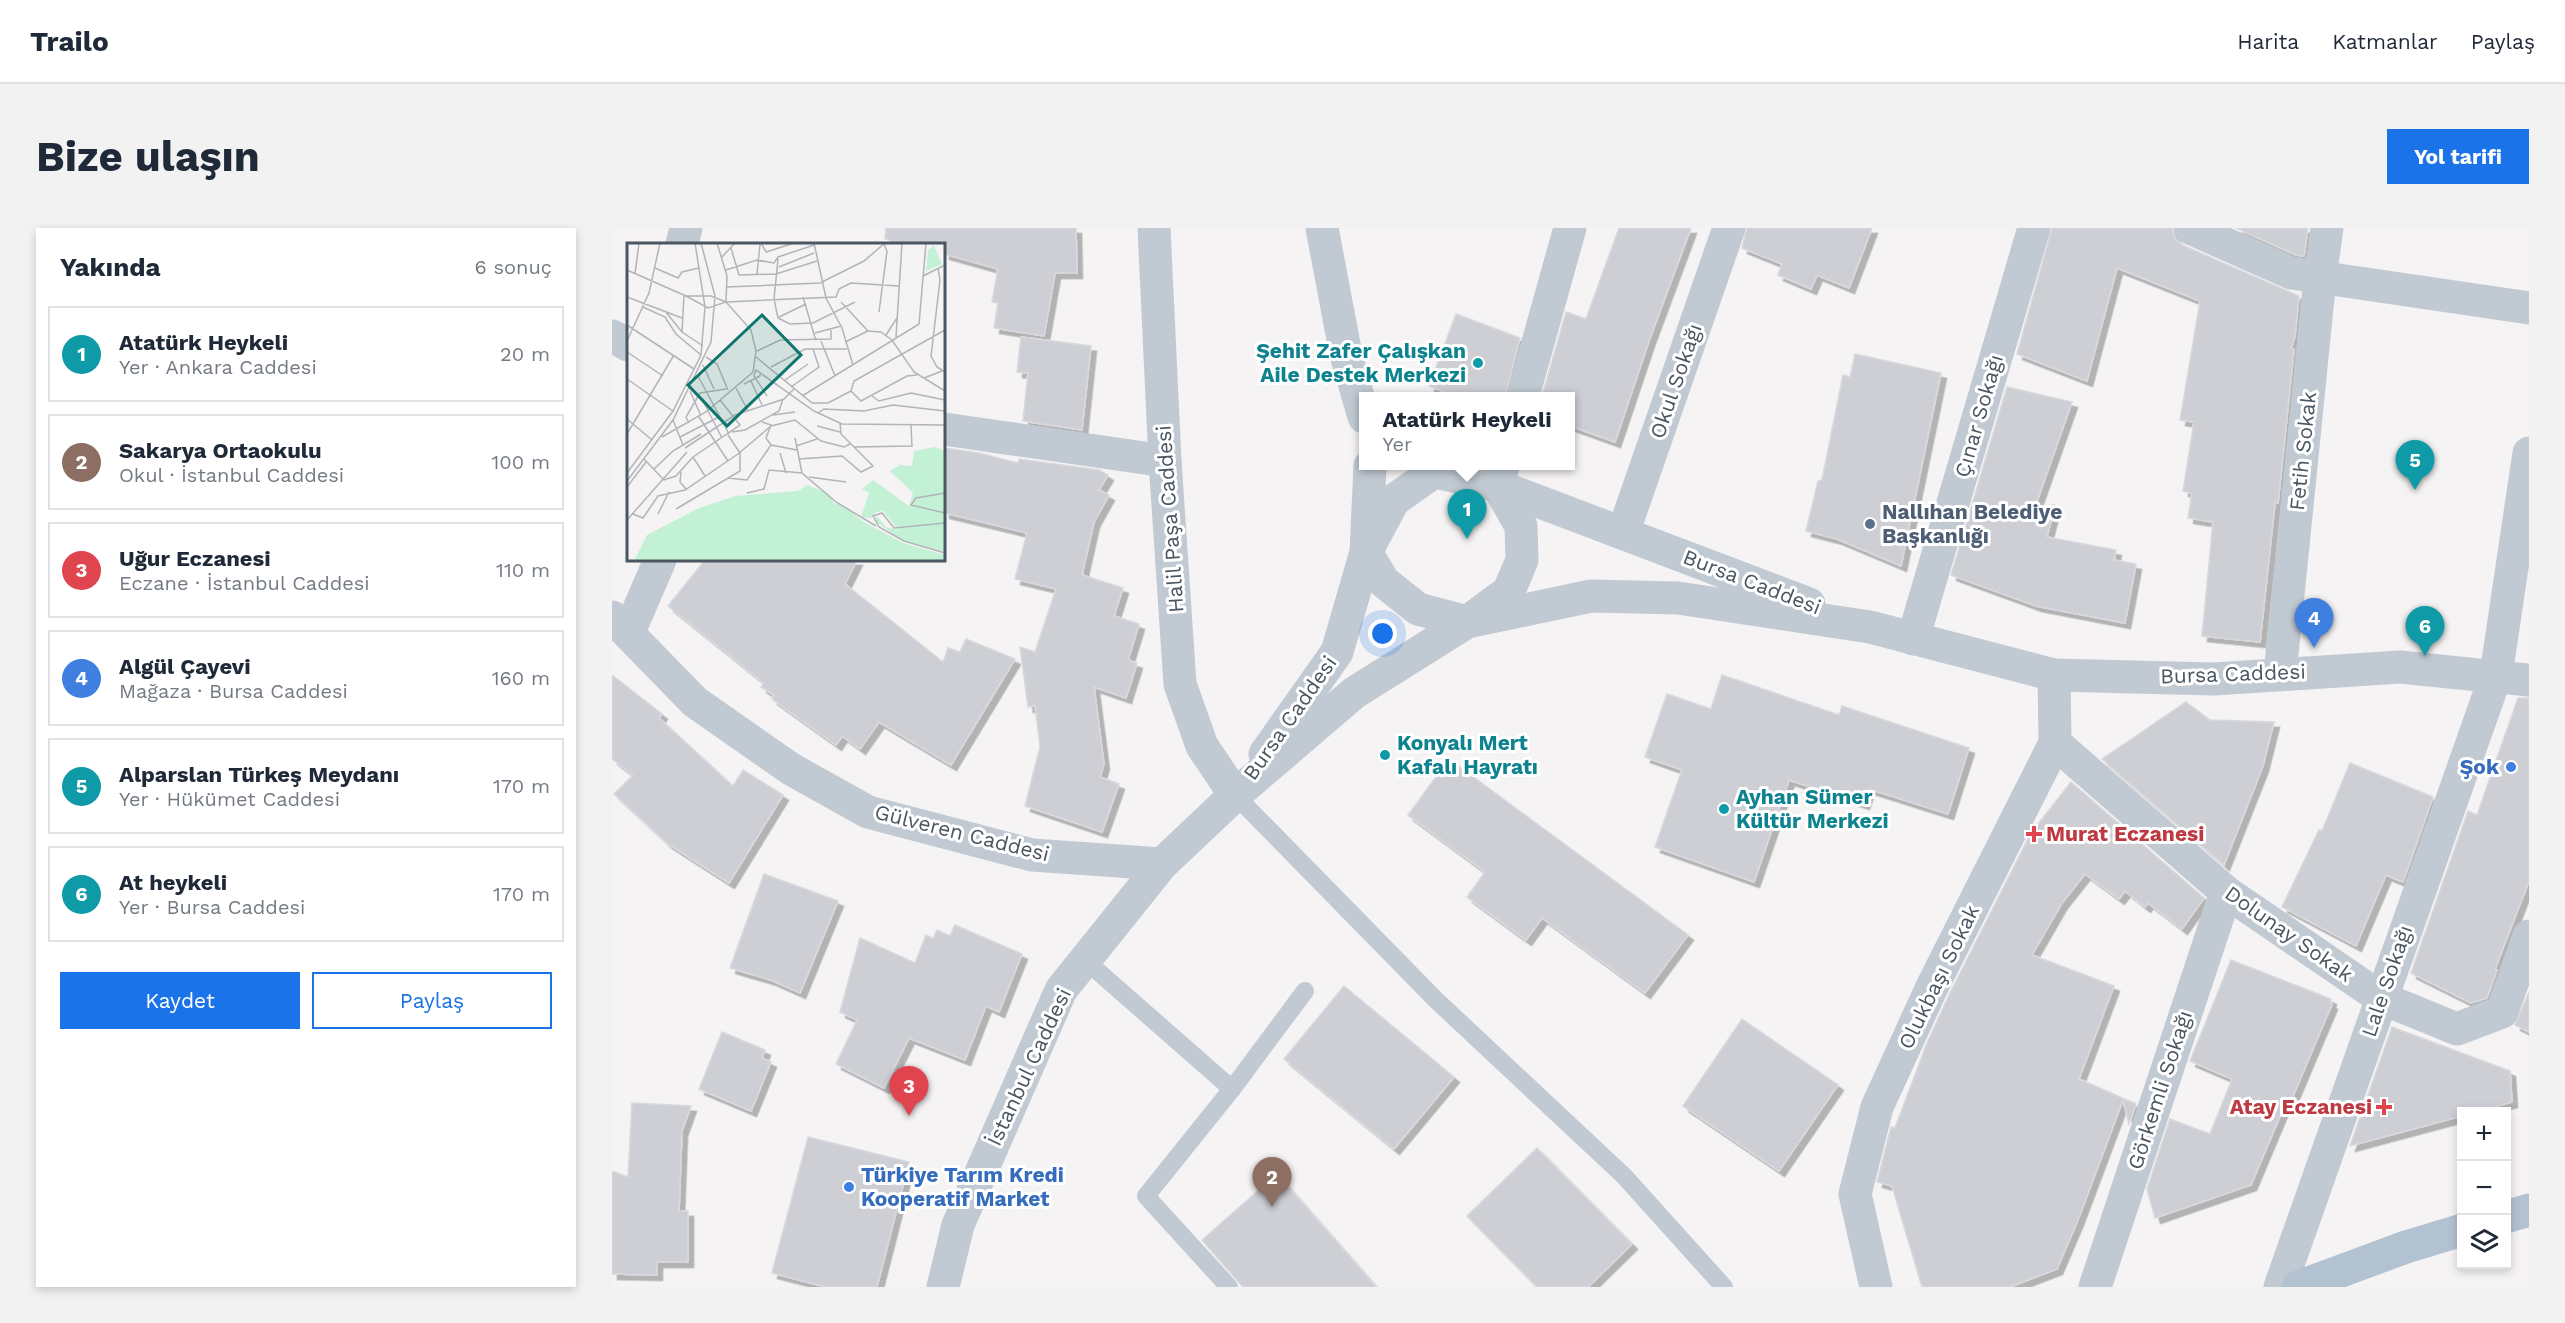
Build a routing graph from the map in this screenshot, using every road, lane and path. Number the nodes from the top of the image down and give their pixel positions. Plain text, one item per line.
1 (686, 228) edge
2 (1154, 228) edge
3 (1322, 228) edge
4 (1570, 228) edge
5 (1729, 228) edge
6 (2034, 228) edge
7 (2190, 228) edge
8 (2327, 228) edge
9 (682, 243) edge
10 (2320, 278) junction
11 (2529, 308) edge
12 (612, 336) edge
13 (627, 344) edge
14 (1346, 356) junction
15 (1377, 392) edge
16 (1524, 392) edge
17 (1359, 400) edge
18 (945, 429) edge
19 (1165, 461) junction
20 (2528, 464) edge
21 (1370, 470) edge
22 (1482, 470) edge
23 (1500, 476) edge
24 (1623, 533) junction
25 (1366, 552) junction
26 (659, 561) edge
27 (1467, 622) junction
28 (620, 624) edge
29 (1870, 627) junction
30 (1913, 639) junction
31 (2280, 674) junction
32 (2054, 675) junction
33 (2496, 675) junction
34 (2529, 680) edge
35 (2055, 743) junction
36 (1235, 795) junction
37 (1162, 864) junction
38 (2226, 892) junction
39 (2529, 936) edge
40 (1085, 960) junction
41 (2523, 969) edge
42 (1305, 991) dead end
43 (2381, 998) junction
44 (1232, 1089) junction
45 (2529, 1210) edge
46 (2511, 1215) edge
47 (2457, 1232) edge
48 (943, 1287) edge
49 (1229, 1287) edge
50 (1724, 1287) edge
51 (1876, 1287) edge
52 (2095, 1287) edge
53 (2280, 1287) edge
54 (2298, 1287) edge

1 - 9 street
2 - 19 street, Halil Paşa Caddesi
3 - 14 street
4 - 16 street
5 - 24 street, Okul Sokağı
6 - 30 street, Çınar Sokağı
7 - 10 street
8 - 10 street, Fetih Sokak
10 - 11 street
10 - 31 street, Fetih Sokak
12 - 13 street
14 - 15 street
14 - 17 street
18 - 19 street
19 - 36 street, Halil Paşa Caddesi
20 - 33 street, Lale Sokağı
21 - 25 street
22 - 23 street
23 - 24 street, Bursa Caddesi
23 - 25 street, Bursa Caddesi
23 - 27 street
24 - 29 street, Bursa Caddesi
25 - 27 street
25 - 36 street, Bursa Caddesi
26 - 28 street
27 - 29 street, Bursa Caddesi
27 - 36 street, Bursa Caddesi
28 - 37 street, Gülveren Caddesi
29 - 30 street, Bursa Caddesi
30 - 32 street, Bursa Caddesi
31 - 32 street, Bursa Caddesi
31 - 33 street, Bursa Caddesi
32 - 35 street, Olukbaşı Sokak
33 - 34 street, Bursa Caddesi
33 - 43 street, Lale Sokağı
35 - 38 street, Dolunay Sokak
35 - 51 street, Olukbaşı Sokak
36 - 37 street, İstanbul Caddesi
36 - 50 lane
37 - 40 street, İstanbul Caddesi
38 - 43 street, Dolunay Sokak
38 - 52 street, Görkemli Sokağı
39 - 41 street
40 - 44 lane
40 - 48 street, İstanbul Caddesi
41 - 43 street, Dolunay Sokak
42 - 44 lane
43 - 53 street, Lale Sokağı
44 - 49 lane
45 - 46 main road
47 - 54 main road

